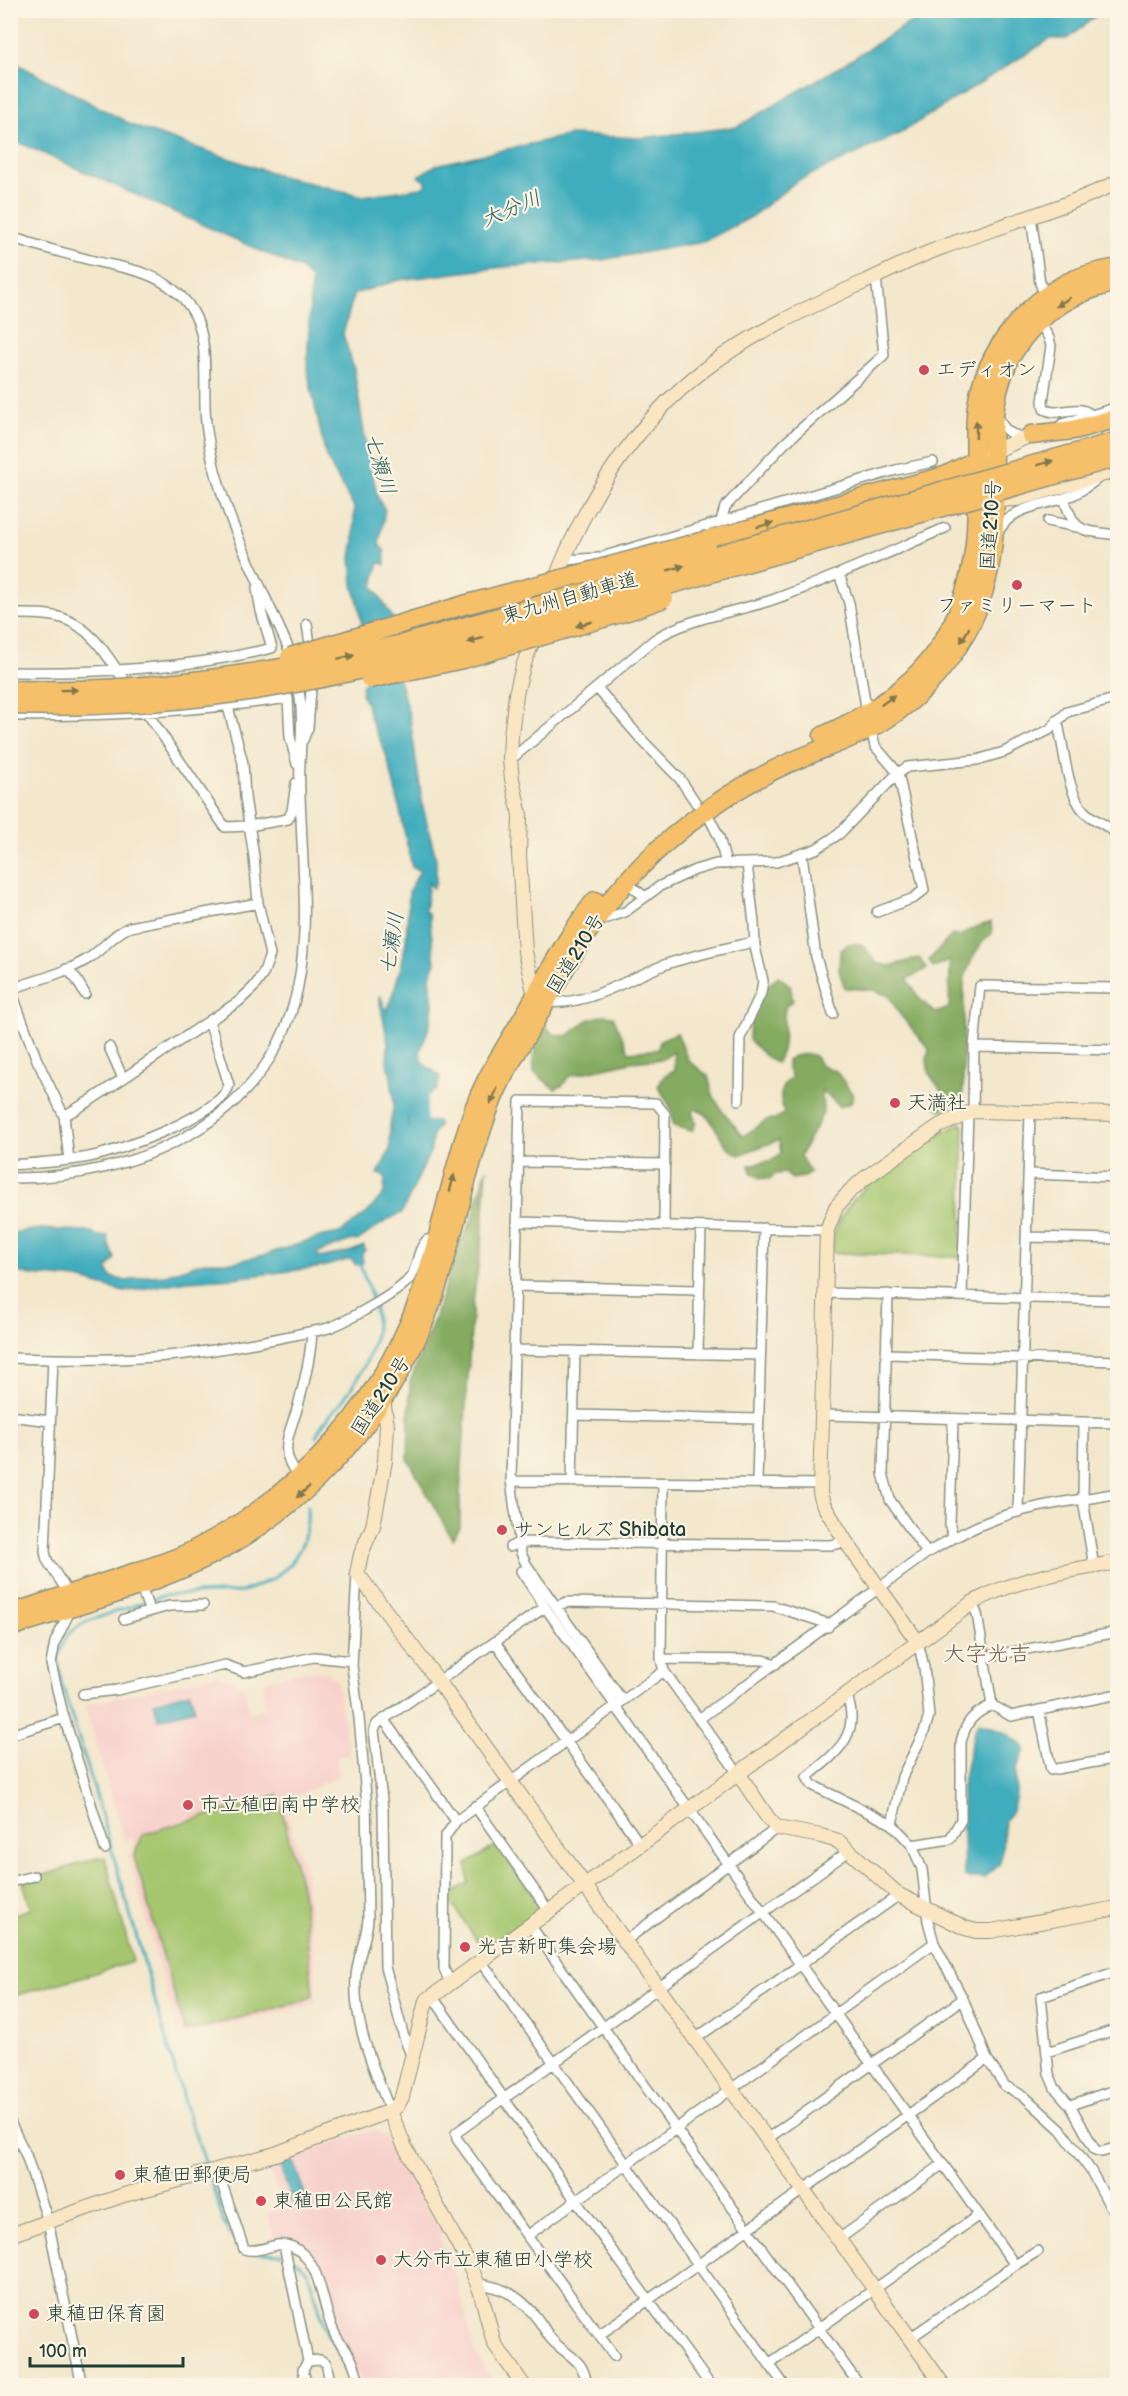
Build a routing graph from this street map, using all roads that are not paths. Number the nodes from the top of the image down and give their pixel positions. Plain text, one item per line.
1 (1118, 182) edge
2 (1031, 216) junction
3 (10, 237) edge
4 (1118, 268) edge
5 (876, 277) junction
6 (1118, 282) edge
7 (1045, 297) junction
8 (1039, 321) junction
9 (996, 402) junction
10 (1118, 407) edge
11 (1091, 415) junction
12 (1118, 418) edge
13 (1027, 436) junction
14 (1118, 441) edge
15 (994, 451) junction
16 (1118, 457) edge
17 (976, 466) junction
18 (939, 469) junction
19 (1111, 472) edge
20 (989, 496) junction
21 (931, 498) junction
22 (1064, 498) junction
23 (721, 521) junction
24 (1048, 521) dead end
25 (1077, 527) junction
26 (945, 528) dead end
27 (1118, 535) edge
28 (985, 541) junction
29 (563, 560) junction
30 (839, 574) junction
31 (256, 579) junction
32 (10, 614) edge
33 (307, 624) dead end
34 (117, 669) junction
35 (10, 672) edge
36 (216, 679) junction
37 (597, 688) junction
38 (10, 690) edge
39 (1118, 698) edge
40 (10, 705) edge
41 (143, 707) junction
42 (228, 707) junction
43 (10, 716) edge
44 (1057, 720) junction
45 (868, 722) junction
46 (301, 744) junction
47 (510, 760) junction
48 (298, 764) junction
49 (898, 773) junction
50 (701, 807) junction
51 (1118, 820) edge
52 (249, 826) junction
53 (1109, 826) junction
54 (1118, 836) edge
55 (802, 855) junction
56 (726, 864) junction
57 (747, 864) junction
58 (626, 882) junction
59 (645, 897) junction
60 (258, 903) junction
61 (877, 912) dead end
62 (596, 921) junction
63 (754, 942) junction
64 (66, 969) junction
65 (11, 988) edge
66 (1118, 988) edge
67 (85, 994) dead end
68 (540, 999) junction
69 (833, 1014) dead end
70 (209, 1022) junction
71 (109, 1047) dead end
72 (974, 1047) junction
73 (1118, 1050) edge
74 (121, 1074) dead end
75 (739, 1100) dead end
76 (970, 1112) junction
77 (1030, 1112) junction
78 (1118, 1114) edge
79 (64, 1116) junction
80 (69, 1160) junction
81 (519, 1162) junction
82 (665, 1164) junction
83 (10, 1165) edge
84 (1028, 1174) junction
85 (1118, 1177) edge
86 (10, 1178) edge
87 (518, 1222) junction
88 (664, 1226) junction
89 (701, 1227) junction
90 (764, 1228) junction
91 (826, 1230) junction
92 (1026, 1237) junction
93 (1118, 1239) edge
94 (436, 1240) junction
95 (516, 1286) junction
96 (699, 1290) junction
97 (825, 1293) junction
98 (888, 1294) junction
99 (962, 1296) junction
100 (1024, 1298) junction
101 (1118, 1300) edge
102 (312, 1331) junction
103 (514, 1350) junction
104 (575, 1351) junction
105 (698, 1354) junction
106 (888, 1354) junction
107 (760, 1355) junction
108 (10, 1358) edge
109 (1023, 1358) junction
110 (53, 1359) junction
111 (1118, 1361) edge
112 (379, 1382) junction
113 (384, 1400) junction
114 (823, 1415) junction
115 (10, 1416) edge
116 (573, 1416) junction
117 (885, 1417) junction
118 (759, 1419) junction
119 (953, 1419) junction
120 (50, 1421) junction
121 (1021, 1421) junction
122 (1084, 1422) junction
123 (1118, 1423) edge
124 (299, 1477) junction
125 (512, 1481) junction
126 (572, 1482) junction
127 (663, 1482) junction
128 (757, 1483) junction
129 (821, 1484) junction
130 (1118, 1493) edge
131 (1083, 1500) junction
132 (1018, 1512) junction
133 (953, 1537) junction
134 (520, 1542) junction
135 (662, 1542) junction
136 (846, 1542) junction
137 (510, 1547) dead end
138 (927, 1553) junction
139 (1118, 1562) edge
140 (1094, 1567) junction
141 (521, 1571) dead end
142 (357, 1573) junction
143 (881, 1589) junction
144 (145, 1598) junction
145 (70, 1600) junction
146 (662, 1603) junction
147 (972, 1603) junction
148 (204, 1605) dead end
149 (556, 1606) junction
150 (545, 1607) junction
151 (10, 1614) edge
152 (124, 1619) dead end
153 (10, 1627) edge
154 (828, 1627) junction
155 (1118, 1632) edge
156 (495, 1642) junction
157 (918, 1642) junction
158 (986, 1657) junction
159 (661, 1659) junction
160 (352, 1661) junction
161 (776, 1664) junction
162 (664, 1671) junction
163 (439, 1682) junction
164 (83, 1694) dead end
165 (1118, 1694) edge
166 (846, 1695) junction
167 (619, 1703) junction
168 (992, 1705) junction
169 (1039, 1710) junction
170 (64, 1718) junction
171 (699, 1719) junction
172 (384, 1720) junction
173 (10, 1735) edge
174 (566, 1742) junction
175 (1118, 1758) edge
176 (738, 1773) junction
177 (510, 1781) junction
178 (475, 1806) junction
179 (689, 1809) junction
180 (456, 1821) junction
181 (892, 1824) junction
182 (777, 1828) junction
183 (640, 1844) junction
184 (912, 1845) junction
185 (105, 1849) dead end
186 (849, 1851) junction
187 (729, 1864) junction
188 (34, 1876) dead end
189 (10, 1881) edge
190 (585, 1885) junction
191 (899, 1895) junction
192 (927, 1908) junction
193 (1118, 1908) edge
194 (549, 1911) junction
195 (763, 1912) junction
196 (530, 1925) junction
197 (625, 1941) junction
198 (934, 1943) junction
199 (481, 1961) junction
200 (800, 1964) junction
201 (1118, 1971) edge
202 (450, 1983) junction
203 (658, 1988) junction
204 (432, 1996) junction
205 (963, 1999) junction
206 (836, 2014) junction
207 (603, 2027) junction
208 (1118, 2029) edge
209 (695, 2039) junction
210 (1047, 2052) junction
211 (411, 2055) junction
212 (987, 2059) junction
213 (554, 2063) junction
214 (871, 2064) junction
215 (731, 2089) junction
216 (1118, 2089) edge
217 (504, 2099) junction
218 (1070, 2105) junction
219 (390, 2111) junction
220 (908, 2115) junction
221 (10, 2122) edge
222 (676, 2129) junction
223 (767, 2139) junction
224 (1118, 2147) edge
225 (626, 2164) junction
226 (943, 2164) junction
227 (216, 2169) junction
228 (803, 2190) junction
229 (576, 2201) junction
230 (1118, 2211) edge
231 (979, 2215) junction
232 (48, 2221) junction
233 (748, 2229) junction
234 (10, 2235) edge
235 (527, 2236) junction
236 (839, 2239) junction
237 (284, 2245) junction
238 (1038, 2252) dead end
239 (698, 2264) junction
240 (1015, 2265) junction
241 (478, 2284) junction
242 (874, 2289) junction
243 (648, 2300) junction
244 (819, 2328) junction
245 (599, 2335) junction
246 (910, 2338) junction
247 (614, 2356) dead end
248 (309, 2361) junction
249 (769, 2364) junction
250 (82, 2385) edge
251 (307, 2385) edge
252 (331, 2385) edge
253 (360, 2385) edge
254 (524, 2385) edge
255 (587, 2385) edge
256 (711, 2385) edge
257 (785, 2385) edge
258 (860, 2385) edge
259 (944, 2385) edge

1 - 2 street
2 - 5 street
2 - 7 street
3 - 31 street
4 - 7 highway, 国道210号
5 - 23 street
5 - 29 street
6 -> 8 highway, 国道210号
17 -> 7 highway, 国道210号
8 - 9 highway, 国道210号
8 - 11 street
9 - 13 street
9 - 15 highway, 国道210号
10 - 11 street
11 - 13 street
12 - 13 highway
13 - 15 street
36 -> 14 highway, 東九州自動車道, bridge
15 - 17 street
15 - 20 highway, 国道210号
16 -> 41 highway, 東九州自動車道, bridge
17 - 18 highway
17 - 20 highway
18 - 23 street
36 -> 18 highway, bridge
19 - 20 street
19 - 22 street
20 - 21 highway
20 - 28 highway, 国道210号
21 - 28 highway
21 -> 41 highway, bridge
22 - 25 street
22 - 28 street
23 - 29 street
24 - 25 street
25 - 27 street
26 - 30 street
28 - 45 highway, 国道210号
29 - 47 street
30 - 37 street
30 - 45 street
31 - 34 street
31 - 46 street
32 - 34 street
33 - 46 street
34 - 35 street
34 - 41 street
38 -> 36 highway, 東九州自動車道, bridge
37 - 47 street
37 - 50 street
39 - 44 street
40 - 41 highway, 東九州自動車道, bridge
41 - 42 street
41 - 43 street
41 - 52 street
42 - 48 street
42 - 52 street
44 - 49 street
44 - 53 street
45 - 49 street
45 - 50 highway, 国道210号
46 - 48 street
47 - 68 street
48 - 52 street
48 - 86 street
49 - 55 street
49 - 61 street
50 - 56 street
50 - 58 highway, 国道210号
50 - 68 highway, 国道210号
51 - 53 street
52 - 60 street
53 - 54 street
55 - 57 street
55 - 69 street
56 - 57 street
56 - 59 street
57 - 63 street
58 - 59 street
58 - 62 highway, 国道210号
59 - 62 street
60 - 64 street
60 - 70 street
62 - 68 highway, 国道210号
63 - 68 street
63 - 75 street
64 - 65 street
64 - 67 street
65 - 79 street
66 - 72 street
94 -> 68 highway, 国道210号
68 -> 113 highway, 国道210号
70 - 79 street
70 - 80 street
71 - 74 street
72 - 73 street
72 - 76 street
76 - 77 street
76 - 91 street
76 - 99 street
77 - 78 street
77 - 84 street
79 - 80 street
80 - 83 street
81 - 82 street
81 - 82 street
81 - 87 street
82 - 88 street
84 - 85 street
84 - 92 street
87 - 88 street
87 - 95 street
88 - 89 street
89 - 90 street
89 - 96 street
90 - 91 street
90 - 107 street
91 - 97 street
92 - 93 street
92 - 100 street
94 - 102 street
94 - 112 highway, 国道210号
95 - 96 street
95 - 103 street
96 - 105 street
97 - 98 street
97 - 114 street
98 - 99 street
98 - 106 street
99 - 100 street
100 - 101 street
100 - 109 street
102 - 110 street
102 - 124 street
103 - 104 street
103 - 125 street
104 - 105 street
104 - 116 street
105 - 107 street
106 - 109 street
106 - 117 street
107 - 118 street
108 - 110 street
109 - 111 street
109 - 121 street
110 - 120 street
112 - 113 street
112 - 124 highway, 国道210号
113 - 142 street
113 -> 144 highway, 国道210号
114 - 117 street
114 - 129 street
115 - 120 street
116 - 118 street
116 - 126 street
117 - 119 street
117 - 138 street
118 - 128 street
119 - 121 street
119 - 133 street
120 - 145 street
121 - 122 street
121 - 132 street
122 - 123 street
122 - 131 street
124 - 145 highway, 国道210号
125 - 126 street
125 - 134 street
126 - 127 street
127 - 128 street
127 - 135 street
128 - 129 street
129 - 136 street
130 - 131 street
131 - 132 street
131 - 140 street
132 - 133 street
133 - 138 street
134 - 135 street
134 - 137 street
134 - 149 street
135 - 136 street
135 - 146 street
136 - 143 street
138 - 143 street
139 - 140 street
140 - 147 street
141 - 150 street
142 - 160 street
142 - 163 street
143 - 154 street
143 - 157 street
144 - 145 highway, 国道210号
144 - 148 street
144 - 152 street
145 - 151 highway, 国道210号
145 - 153 highway, 国道210号
145 - 170 street
146 - 149 street
146 - 154 street
146 - 159 street
147 - 157 street
147 - 158 street
149 - 167 street
150 - 156 street
150 - 167 street
154 - 161 street
155 - 158 street
156 - 163 street
156 - 174 street
157 - 166 street
157 - 181 street
158 - 168 street
159 - 161 street
159 - 162 street
160 - 164 street
160 - 219 street
161 - 171 street
162 - 167 street
162 - 171 street
163 - 172 street
163 - 177 street
165 - 169 street
166 - 176 street
166 - 181 street
167 - 174 street
167 - 179 street
168 - 169 street
168 - 184 street
169 - 175 street
170 - 173 street
170 - 185 street
171 - 176 street
172 - 180 street
172 - 211 street
174 - 177 street
174 - 183 street
176 - 179 street
176 - 182 street
177 - 178 street
177 - 190 street
178 - 180 street
178 - 194 street
179 - 183 street
179 - 187 street
180 - 202 street
181 - 184 street
182 - 186 street
182 - 187 street
183 - 190 street
184 - 192 street
186 - 191 street
186 - 195 street
187 - 195 street
187 - 197 street
188 - 189 street
190 - 194 street
190 - 197 street
191 - 192 street
191 - 200 street
192 - 193 street
192 - 198 street
194 - 196 street
195 - 200 street
195 - 203 street
196 - 199 street
196 - 207 street
197 - 203 street
198 - 205 street
198 - 206 street
199 - 202 street
199 - 213 street
200 - 206 street
200 - 209 street
201 - 210 street
202 - 204 street
203 - 207 street
203 - 209 street
204 - 211 street
204 - 217 street
205 - 212 street
205 - 214 street
206 - 214 street
206 - 215 street
207 - 213 street
207 - 222 street
208 - 210 street
209 - 215 street
210 - 218 street
211 - 219 street
212 - 220 street
212 - 230 street
213 - 217 street
213 - 225 street
214 - 220 street
214 - 223 street
215 - 222 street
215 - 223 street
216 - 218 street
217 - 229 street
217 - 235 street
218 - 224 street
219 - 227 street
219 - 241 street
220 - 226 street
220 - 228 street
221 - 232 street
222 - 225 street
222 - 233 street
223 - 228 street
225 - 229 street
225 - 239 street
226 - 231 street
226 - 236 street
227 - 232 street
227 - 237 street
228 - 233 street
228 - 236 street
229 - 235 street
229 - 243 street
231 - 240 street
231 - 242 street
232 - 234 street
232 - 250 street
233 - 239 street
233 - 244 street
235 - 245 street
236 - 242 street
237 - 248 street
237 - 253 street
238 - 240 street
239 - 243 street
239 - 249 street
240 - 246 street
241 - 254 street
241 - 255 street
242 - 244 street
242 - 246 street
243 - 245 street
243 - 256 street
244 - 249 street
244 - 258 street
245 - 247 street
246 - 259 street
248 - 251 street
248 - 252 street
249 - 257 street

